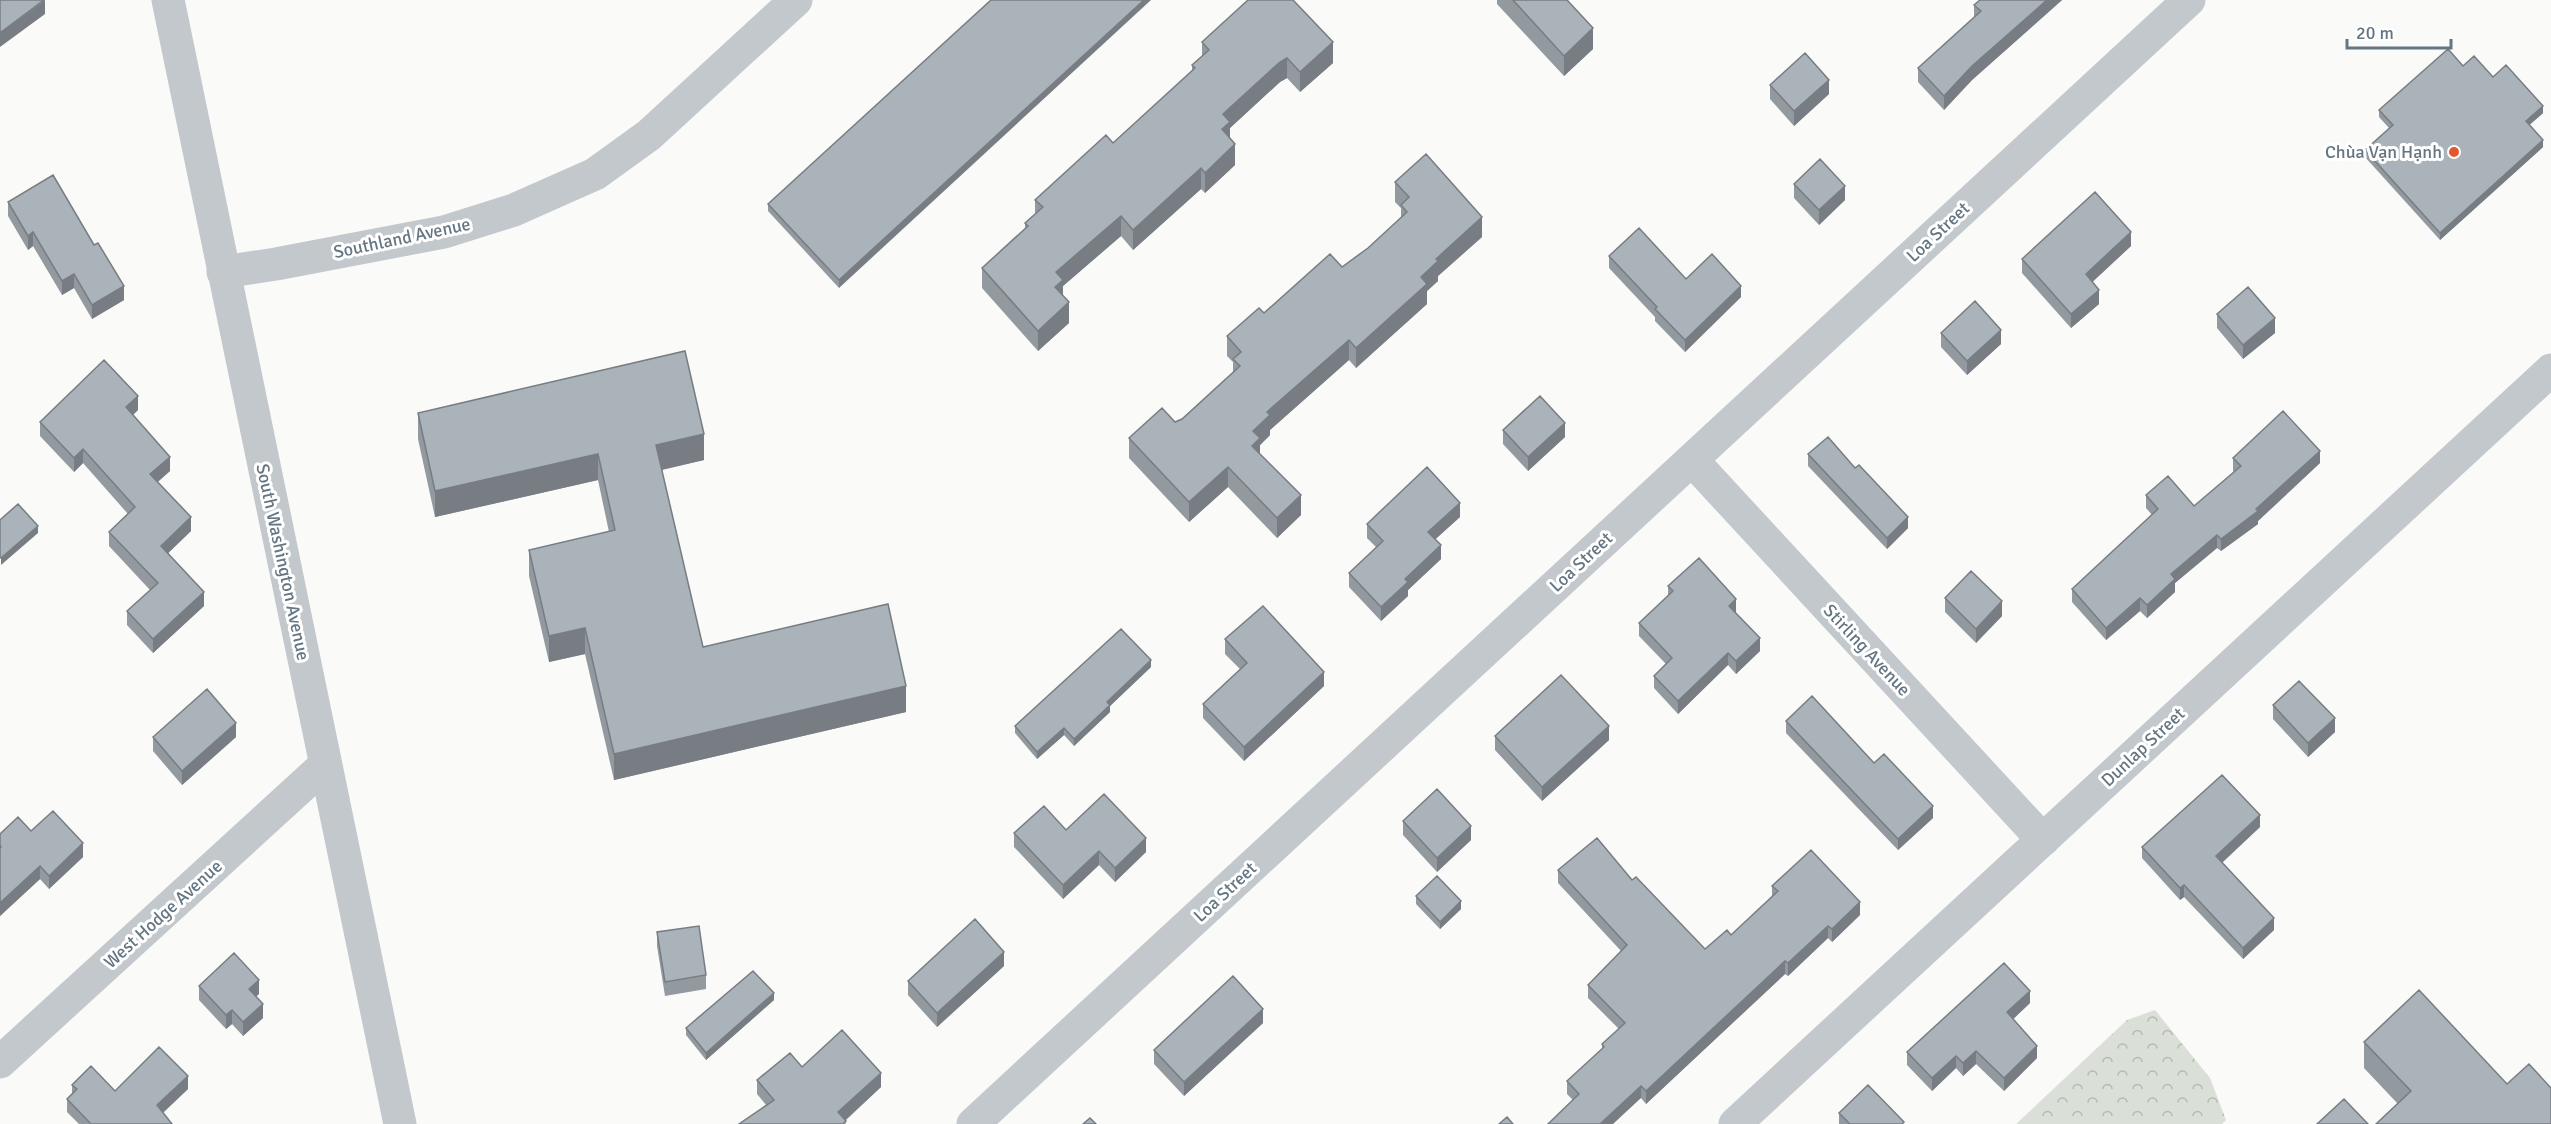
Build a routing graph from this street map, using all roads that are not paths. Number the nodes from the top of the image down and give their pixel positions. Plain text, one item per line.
1 (168, 0) edge
2 (796, 0) edge
3 (2189, 0) edge
4 (224, 272) junction
5 (2551, 370) edge
6 (1692, 460) junction
7 (325, 765) junction
8 (2043, 840) junction
9 (0, 1062) edge
10 (400, 1124) edge
11 (974, 1124) edge
12 (1734, 1124) edge

1 - 4 street, South Washington Avenue
2 - 4 street, Southland Avenue
3 - 6 street, Loa Street
4 - 7 street, South Washington Avenue
5 - 8 street, Dunlap Street
6 - 8 street, Stirling Avenue
6 - 11 street, Loa Street
7 - 9 street, West Hodge Avenue
7 - 10 street, South Washington Avenue
8 - 12 street, Dunlap Street

